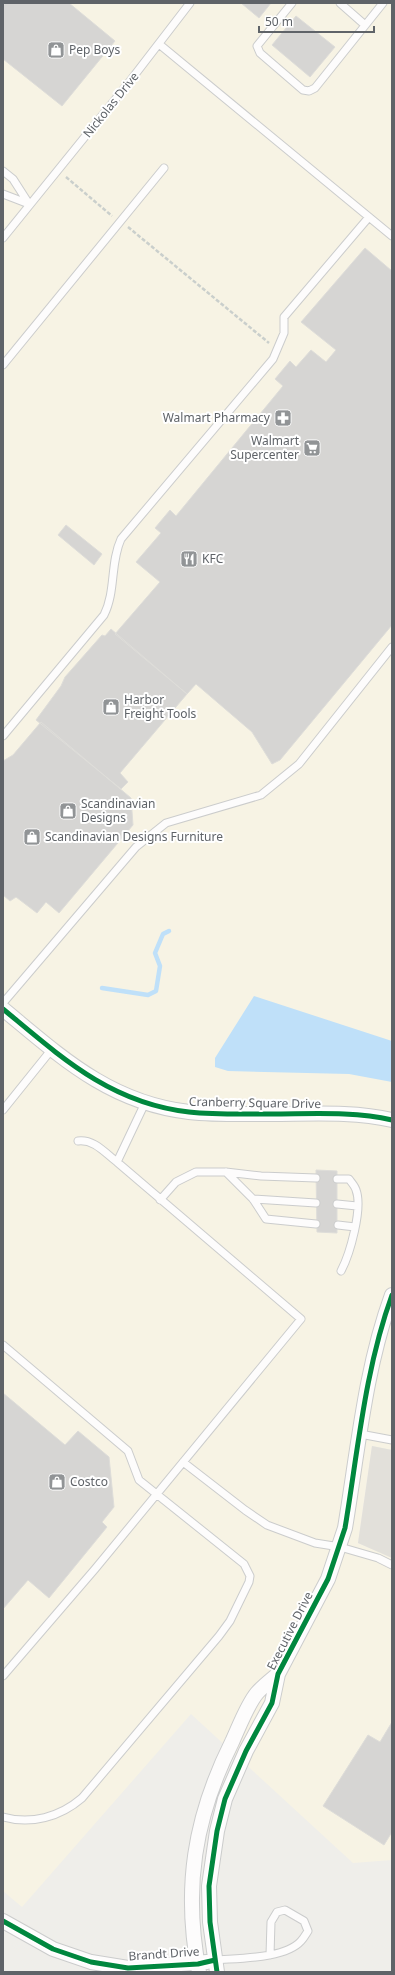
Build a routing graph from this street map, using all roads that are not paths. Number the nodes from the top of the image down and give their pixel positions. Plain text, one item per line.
1 (190, 3) edge
2 (292, 3) edge
3 (340, 3) edge
4 (383, 3) edge
5 (366, 25) junction
6 (159, 44) junction
7 (164, 168) dead end
8 (3, 171) edge
9 (3, 194) edge
10 (29, 204) junction
11 (369, 217) junction
12 (392, 236) edge
13 (3, 238) edge
14 (3, 366) edge
15 (392, 647) edge
16 (3, 736) edge
17 (3, 1003) edge
18 (3, 1009) edge
19 (52, 1049) junction
20 (145, 1103) junction
21 (3, 1110) edge
22 (392, 1120) edge
23 (78, 1141) dead end
24 (117, 1162) junction
25 (226, 1172) junction
26 (316, 1178) dead end
27 (337, 1179) dead end
28 (253, 1199) junction
29 (160, 1200) junction
30 (316, 1203) dead end
31 (337, 1204) dead end
32 (357, 1206) junction
33 (316, 1224) dead end
34 (338, 1225) dead end
35 (355, 1227) junction
36 (341, 1271) dead end
37 (392, 1295) edge
38 (3, 1345) edge
39 (360, 1434) junction
40 (392, 1440) edge
41 (184, 1462) junction
42 (157, 1493) junction
43 (340, 1547) junction
44 (392, 1565) edge
45 (278, 1674) junction
46 (3, 1676) edge
47 (3, 1818) edge
48 (3, 1921) edge
49 (270, 1955) junction
50 (216, 1966) edge
51 (198, 1968) edge

1 - 6 lane, Nickolas Drive
2 - 5 lane
3 - 5 lane
4 - 5 lane
6 - 10 lane, Nickolas Drive
6 - 11 lane
7 - 14 lane
8 - 10 lane
9 - 10 lane
10 - 13 lane, Nickolas Drive
11 - 12 lane
11 - 16 lane
15 - 17 lane
18 - 19 street, Cranberry Square Drive
19 - 20 street, Cranberry Square Drive
19 - 21 lane
20 - 22 street, Cranberry Square Drive
20 - 24 lane
23 - 24 lane
24 - 29 lane
25 - 26 lane
25 - 28 lane
25 - 29 lane
27 - 32 lane
28 - 30 lane
28 - 33 lane
29 - 41 lane
31 - 32 lane
32 - 35 lane
34 - 35 lane
35 - 36 lane
37 - 39 street, Executive Drive
38 - 42 lane
39 - 40 lane
39 - 43 street, Executive Drive
41 - 42 lane
41 - 43 lane
42 - 46 lane
42 - 47 lane
43 - 44 lane
43 - 45 street, Executive Drive
45 - 50 street, Executive Drive
45 - 51 street, Executive Drive
48 - 51 street, Brandt Drive
49 - 49 lane
49 - 50 lane
50 - 51 street, Brandt Drive

